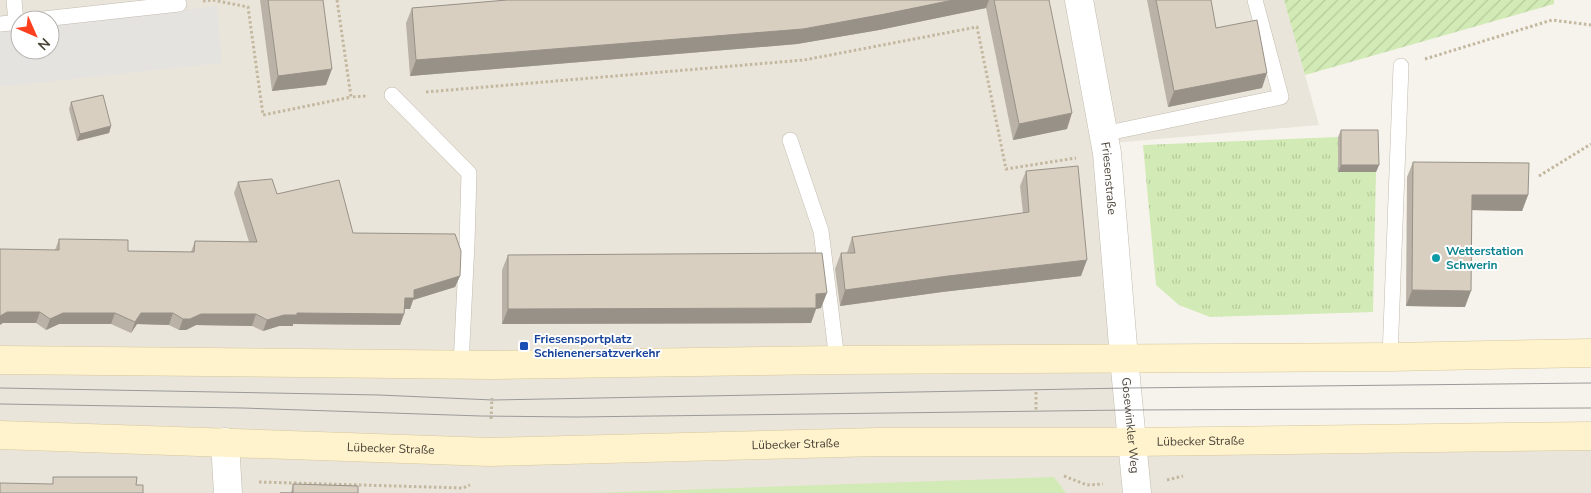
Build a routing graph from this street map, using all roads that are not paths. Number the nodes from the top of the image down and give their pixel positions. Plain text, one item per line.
1 (1079, 0) edge
2 (1255, 0) edge
3 (179, 4) road end
4 (60, 17) edge
5 (1401, 66) road end
6 (392, 95) road end
7 (1103, 134) junction
8 (790, 140) dead end
9 (1591, 353) edge
10 (1390, 357) junction
11 (1124, 358) junction
12 (0, 360) edge
13 (837, 360) junction
14 (461, 365) junction
15 (0, 435) edge
16 (1591, 436) edge
17 (226, 442) junction
18 (1131, 442) junction
19 (228, 493) edge
20 (1137, 493) edge

1 - 7 street, Friesenstraße
2 - 7 lane
3 - 4 lane
5 - 10 lane
6 - 14 lane
7 - 11 street, Friesenstraße
8 - 13 lane
9 - 10 street
10 - 11 street
11 - 13 street
11 - 18 street, Gosewinkler Weg
12 - 14 street
13 - 14 street
15 - 17 street, Lübecker Straße
16 - 18 street, Lübecker Straße
17 - 18 street, Lübecker Straße
17 - 19 street
18 - 20 street, Gosewinkler Weg

